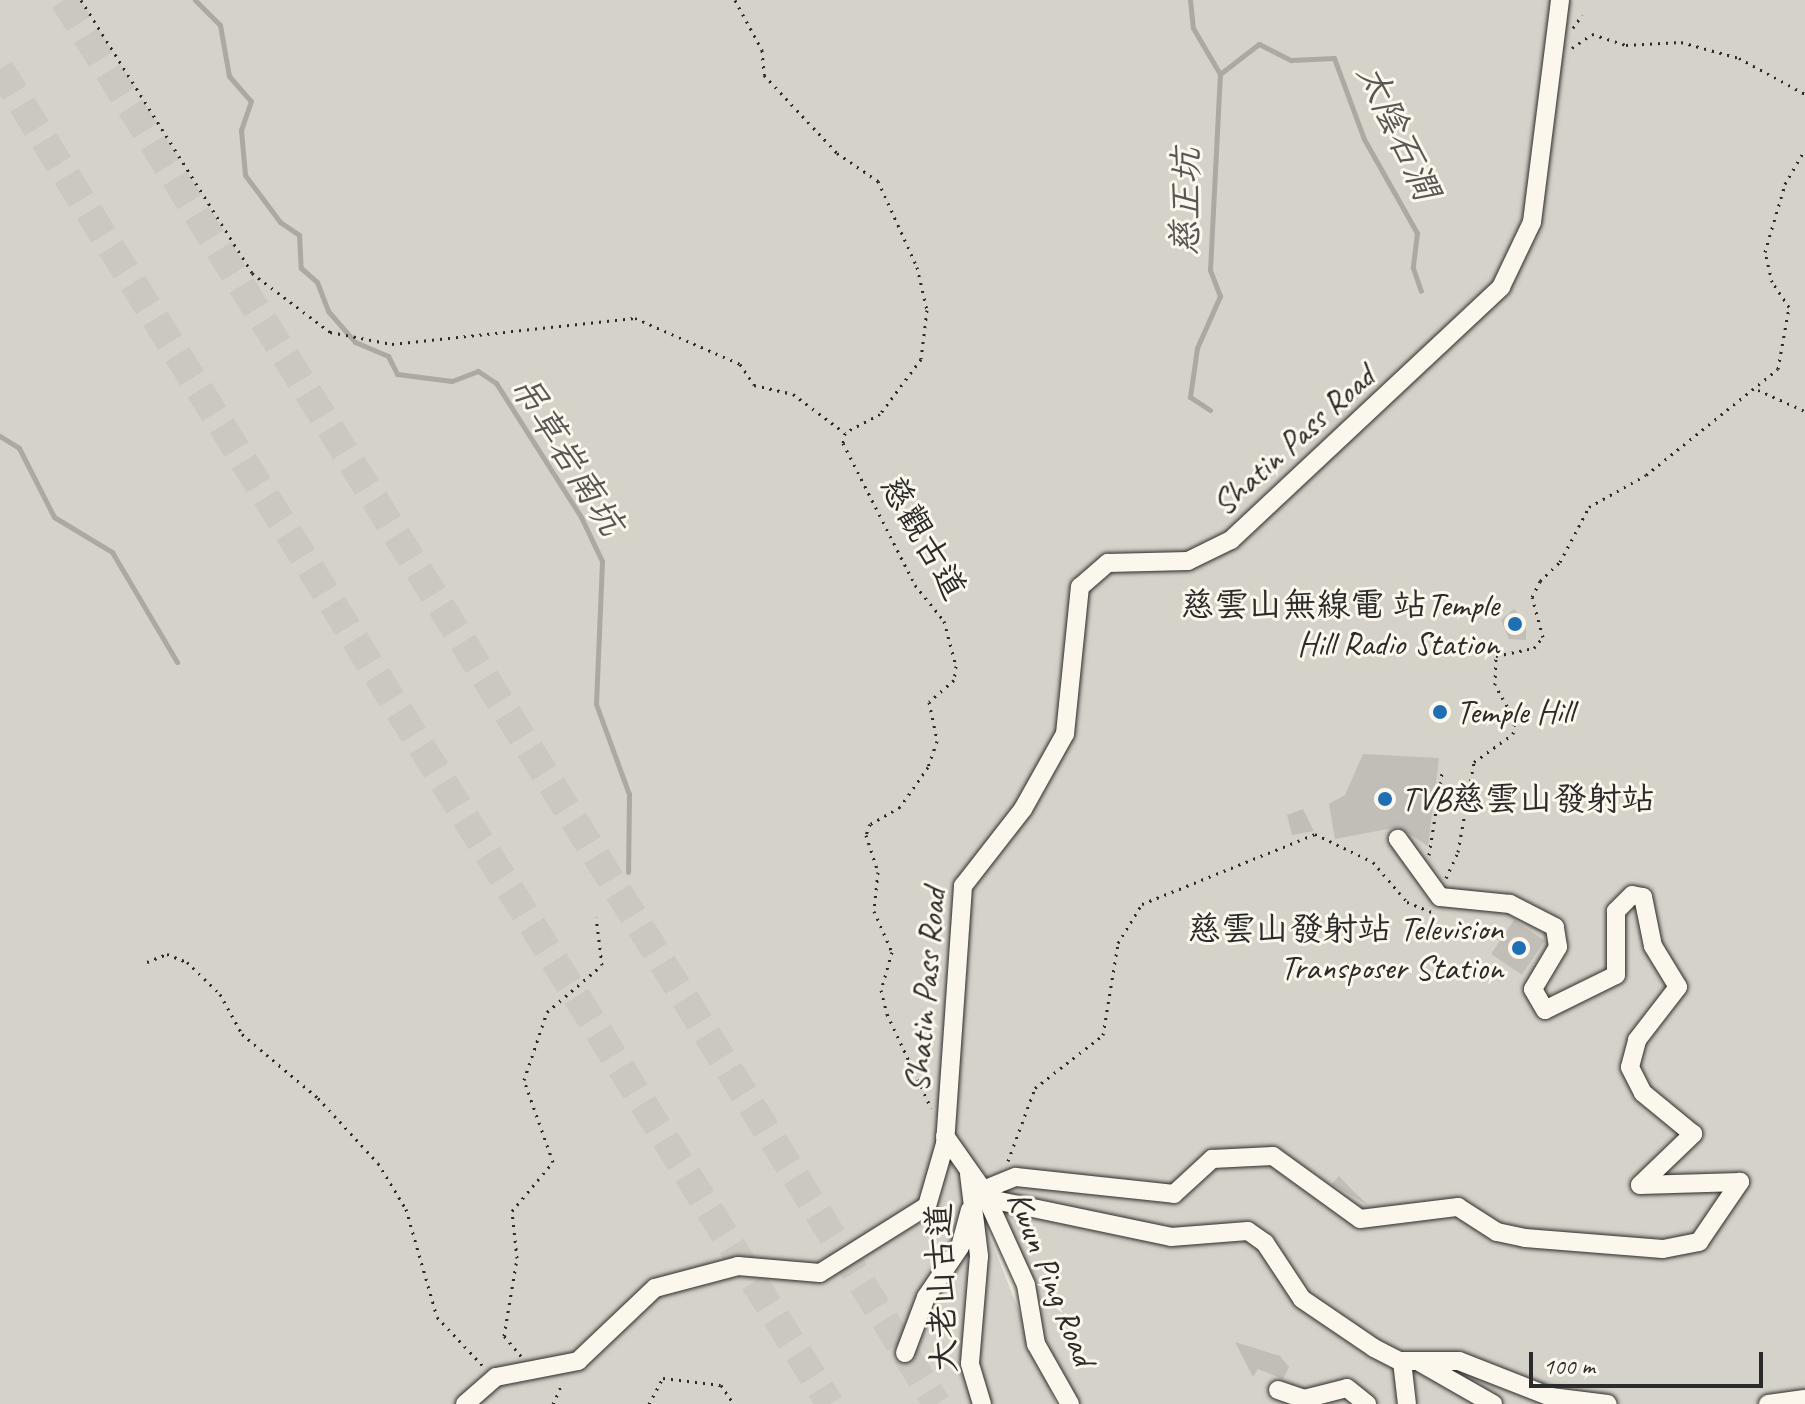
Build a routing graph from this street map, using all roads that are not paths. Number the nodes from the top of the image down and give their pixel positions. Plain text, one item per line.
1 (1560, 0) edge
2 (1398, 839) dead end
3 (945, 1136) junction
4 (980, 1194) junction
5 (905, 1353) dead end
6 (1409, 1360) junction
7 (1278, 1390) dead end
8 (1805, 1399) edge
9 (465, 1404) edge
10 (982, 1404) edge
11 (1070, 1404) edge
12 (1367, 1404) edge
13 (1407, 1404) edge
14 (1493, 1404) edge
15 (1608, 1404) edge
16 (1768, 1404) edge

1 - 3 street, Shatin Pass Road
2 - 4 street
3 - 4 street, Kwun Ping Road
3 - 9 street, Shatin Pass Road
4 - 5 street
4 - 6 street
4 - 10 street, 大老山古道
4 - 11 street, Kwun Ping Road
6 - 13 street
6 - 14 street
6 - 15 street
7 - 12 street
8 - 16 street

